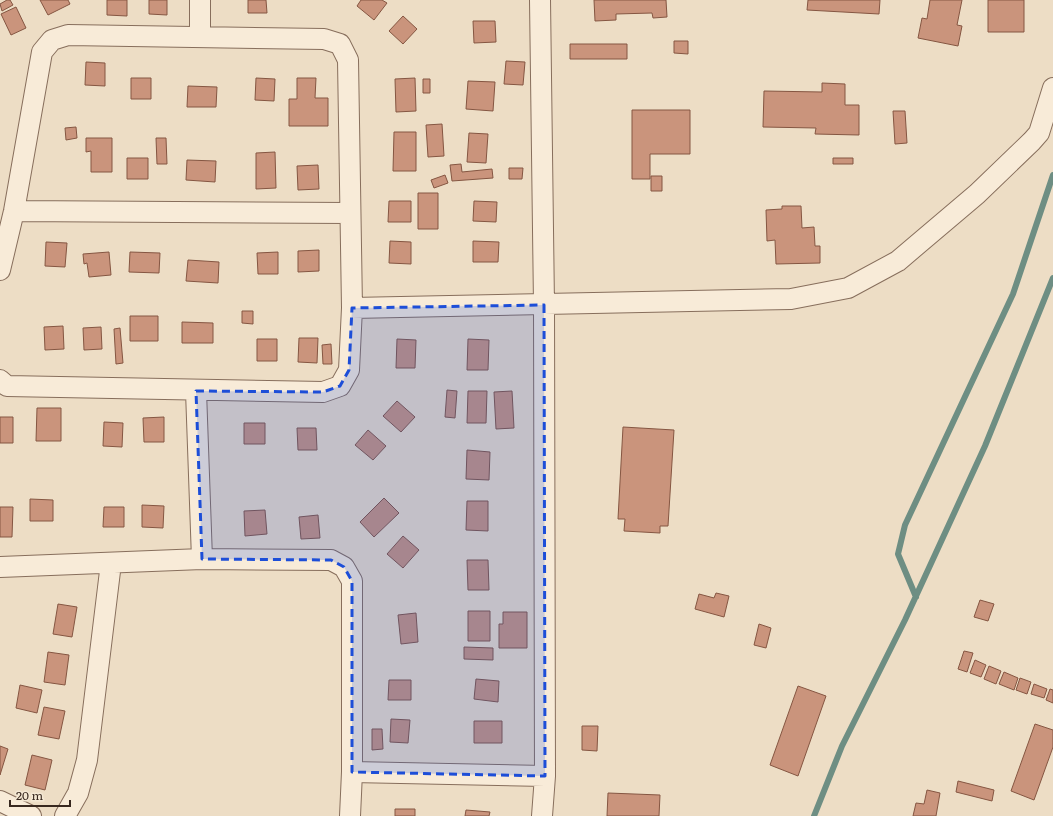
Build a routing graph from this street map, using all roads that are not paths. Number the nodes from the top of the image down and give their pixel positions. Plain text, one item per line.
1 (200, 0) edge
2 (540, 0) edge
3 (200, 37) junction
4 (1053, 88) edge
5 (14, 211) junction
6 (349, 213) junction
7 (0, 270) edge
8 (544, 305) junction
9 (352, 308) junction
10 (0, 380) edge
11 (196, 391) junction
12 (202, 560) junction
13 (111, 563) junction
14 (0, 566) edge
15 (352, 772) junction
16 (544, 776) junction
17 (0, 800) edge
18 (31, 816) edge
19 (64, 816) edge
20 (350, 816) edge
21 (542, 816) edge

1 - 3 street
2 - 8 street
3 - 5 street
3 - 6 street
4 - 8 street
5 - 6 street
5 - 7 street
6 - 9 street
8 - 9 street
8 - 16 street
9 - 11 street
10 - 11 street
11 - 12 street
12 - 13 street
12 - 15 street
13 - 14 street
13 - 19 street
15 - 16 street
15 - 20 street
16 - 21 street
17 - 18 street

